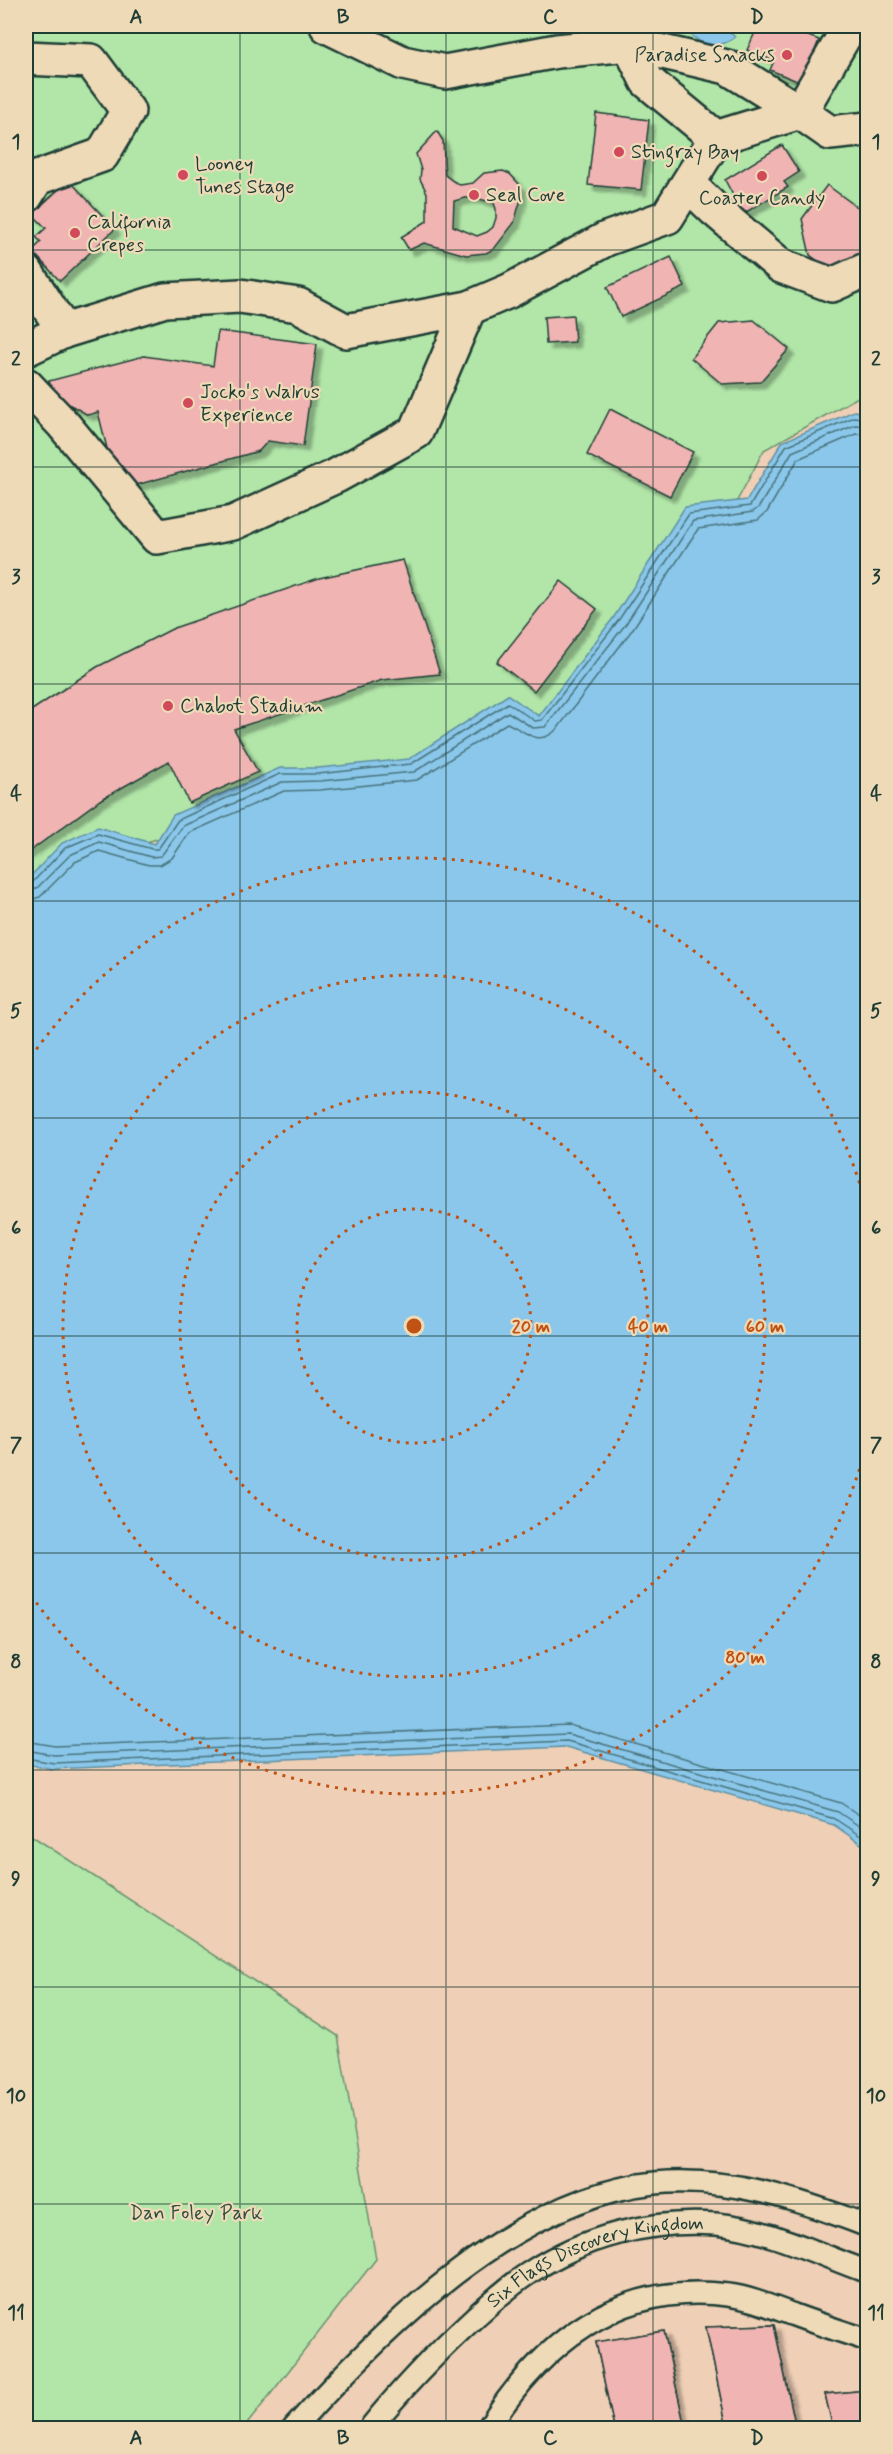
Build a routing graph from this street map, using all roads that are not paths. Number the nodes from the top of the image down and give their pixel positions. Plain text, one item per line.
1 (327, 26) edge
2 (850, 26) edge
3 (630, 44) junction
4 (26, 58) edge
5 (800, 112) junction
6 (867, 129) edge
7 (716, 138) junction
8 (688, 184) junction
9 (26, 196) edge
10 (867, 269) edge
11 (26, 272) edge
12 (470, 308) junction
13 (64, 331) junction
14 (26, 349) edge
15 (26, 385) edge
16 (867, 2226) edge
17 (867, 2272) edge
18 (867, 2340) edge
19 (294, 2428) edge
20 (370, 2428) edge
21 (488, 2428) edge

1 - 3 street
2 - 5 street
3 - 5 street
3 - 7 street
4 - 9 street
5 - 6 street
5 - 7 street
7 - 8 street
8 - 10 street
8 - 12 street
11 - 13 street
12 - 13 street
12 - 15 street
13 - 14 street
16 - 19 lane
17 - 20 lane, Six Flags Discovery Kingdom
18 - 21 lane

